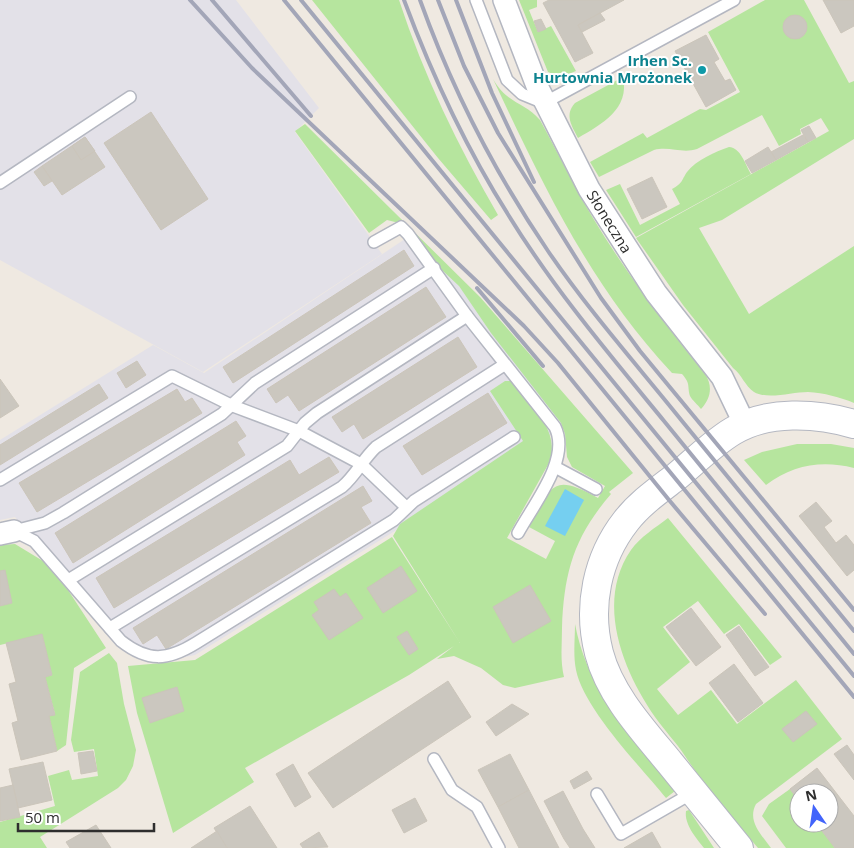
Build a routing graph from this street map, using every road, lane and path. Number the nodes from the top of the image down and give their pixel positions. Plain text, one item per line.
1 (476, 0) edge
2 (504, 0) edge
3 (734, 0) edge
4 (130, 97) dead end
5 (544, 103) junction
6 (0, 183) edge
7 (374, 242) dead end
8 (434, 268) junction
9 (467, 316) junction
10 (504, 365) junction
11 (233, 406) junction
12 (854, 424) edge
13 (745, 425) junction
14 (299, 431) junction
15 (514, 437) dead end
16 (361, 464) junction
17 (555, 466) junction
18 (0, 480) edge
19 (596, 489) dead end
20 (406, 508) junction
21 (7, 532) edge
22 (518, 533) dead end
23 (70, 579) junction
24 (110, 628) junction
25 (434, 759) dead end
26 (694, 792) junction
27 (597, 794) dead end
28 (499, 848) edge
29 (739, 848) edge

1 - 5 lane
2 - 5 street, Słoneczna
3 - 5 lane
4 - 6 lane
5 - 13 street, Słoneczna
7 - 8 lane
8 - 9 lane
8 - 11 lane
9 - 10 lane
9 - 14 lane
10 - 16 lane
10 - 17 lane
11 - 14 lane
11 - 18 lane
11 - 21 lane
12 - 13 street
13 - 26 street
14 - 16 lane
14 - 23 lane
15 - 20 lane
16 - 20 lane
16 - 24 lane
17 - 19 lane
17 - 22 lane
20 - 24 lane
21 - 23 lane
23 - 24 lane
25 - 28 lane
26 - 27 lane
26 - 29 street

